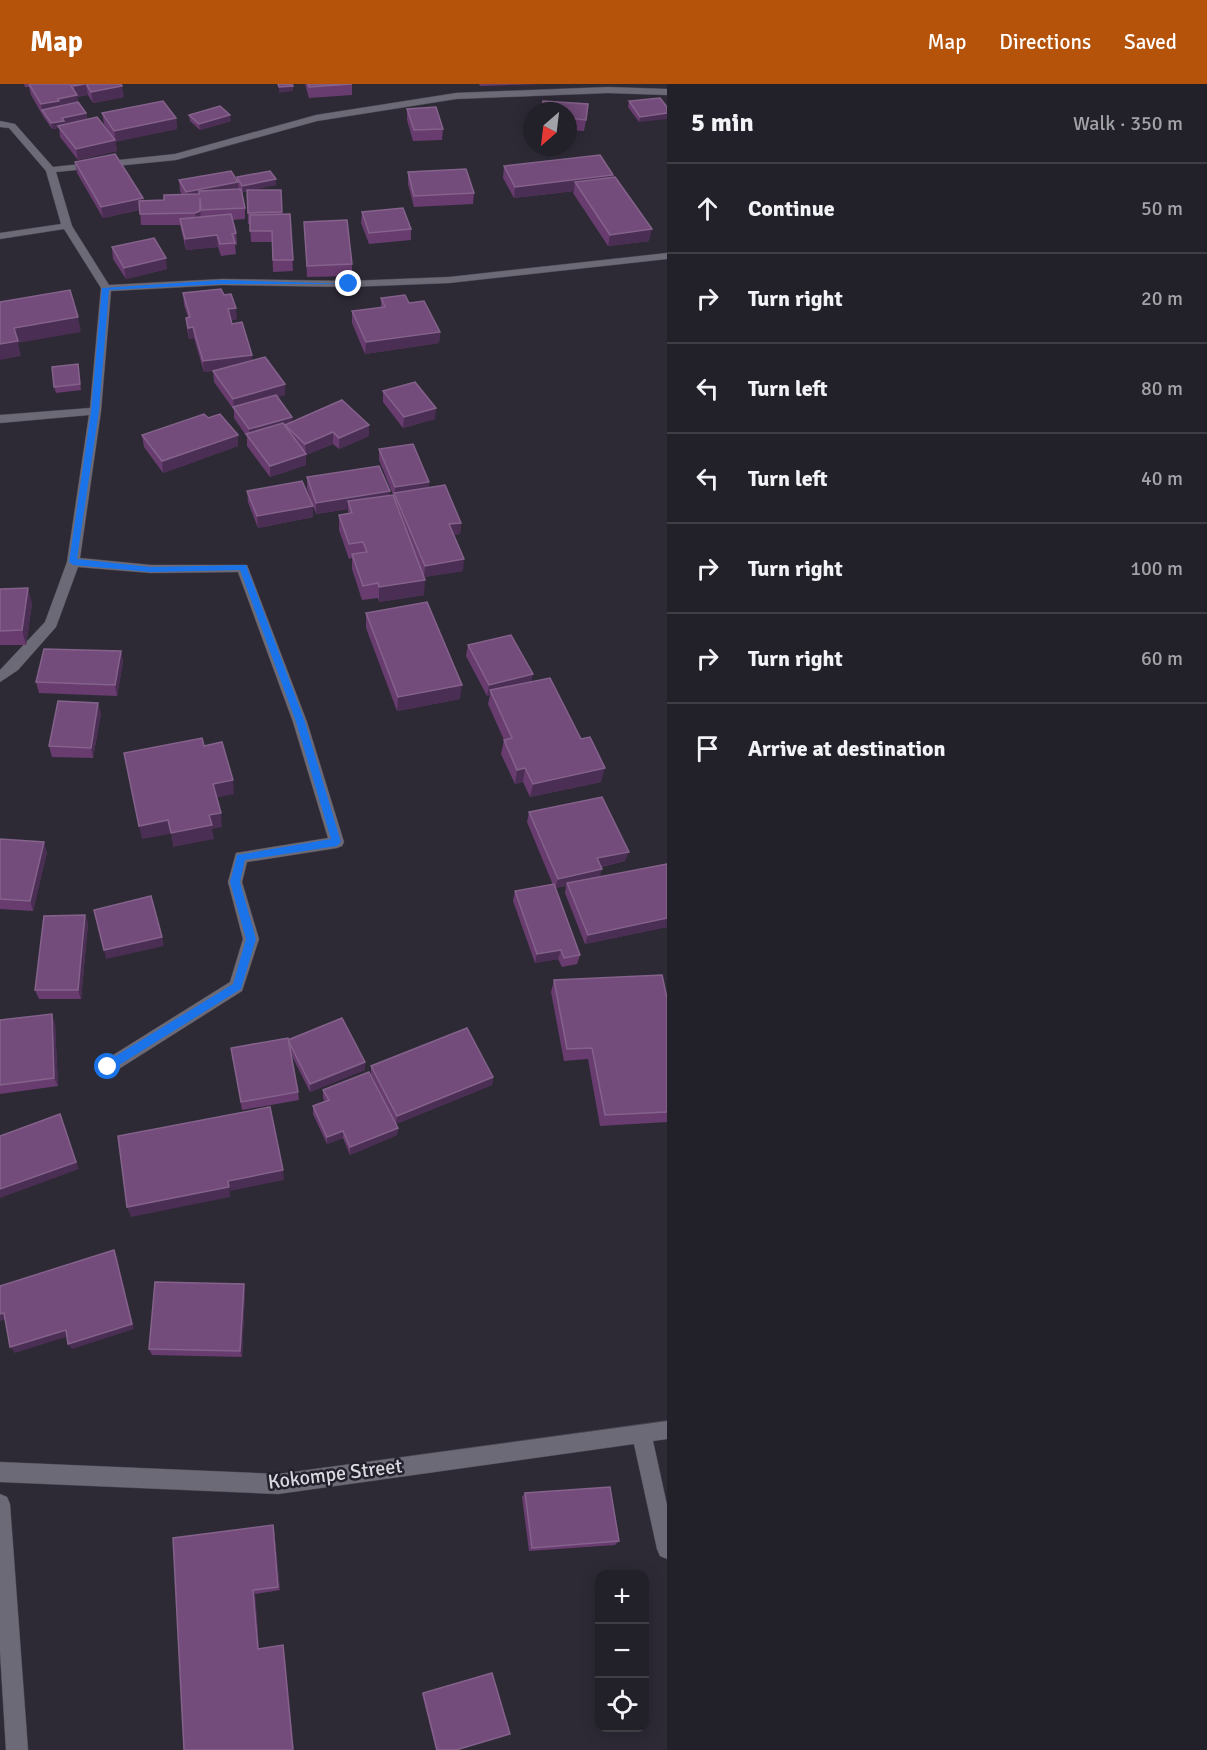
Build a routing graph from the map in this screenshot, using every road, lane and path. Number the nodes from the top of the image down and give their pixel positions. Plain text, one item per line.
1 (450, 84) edge
2 (667, 92) edge
3 (456, 96) junction
4 (0, 124) edge
5 (51, 170) junction
6 (67, 226) junction
7 (0, 236) edge
8 (667, 256) edge
9 (106, 288) junction
10 (95, 411) junction
11 (0, 419) edge
12 (73, 562) junction
13 (0, 677) edge
14 (108, 1067) dead end
15 (667, 1430) edge
16 (641, 1432) junction
17 (0, 1472) edge
18 (0, 1504) edge
19 (667, 1549) edge
20 (17, 1750) edge

1 - 3 street
2 - 3 street
3 - 5 street
4 - 5 street
5 - 6 street
6 - 7 street
6 - 9 street
8 - 9 street
9 - 10 street
10 - 11 street
10 - 12 street
12 - 13 street
12 - 14 street
15 - 16 street, Kokompe Street
16 - 17 street, Kokompe Street
16 - 19 street
18 - 20 street

